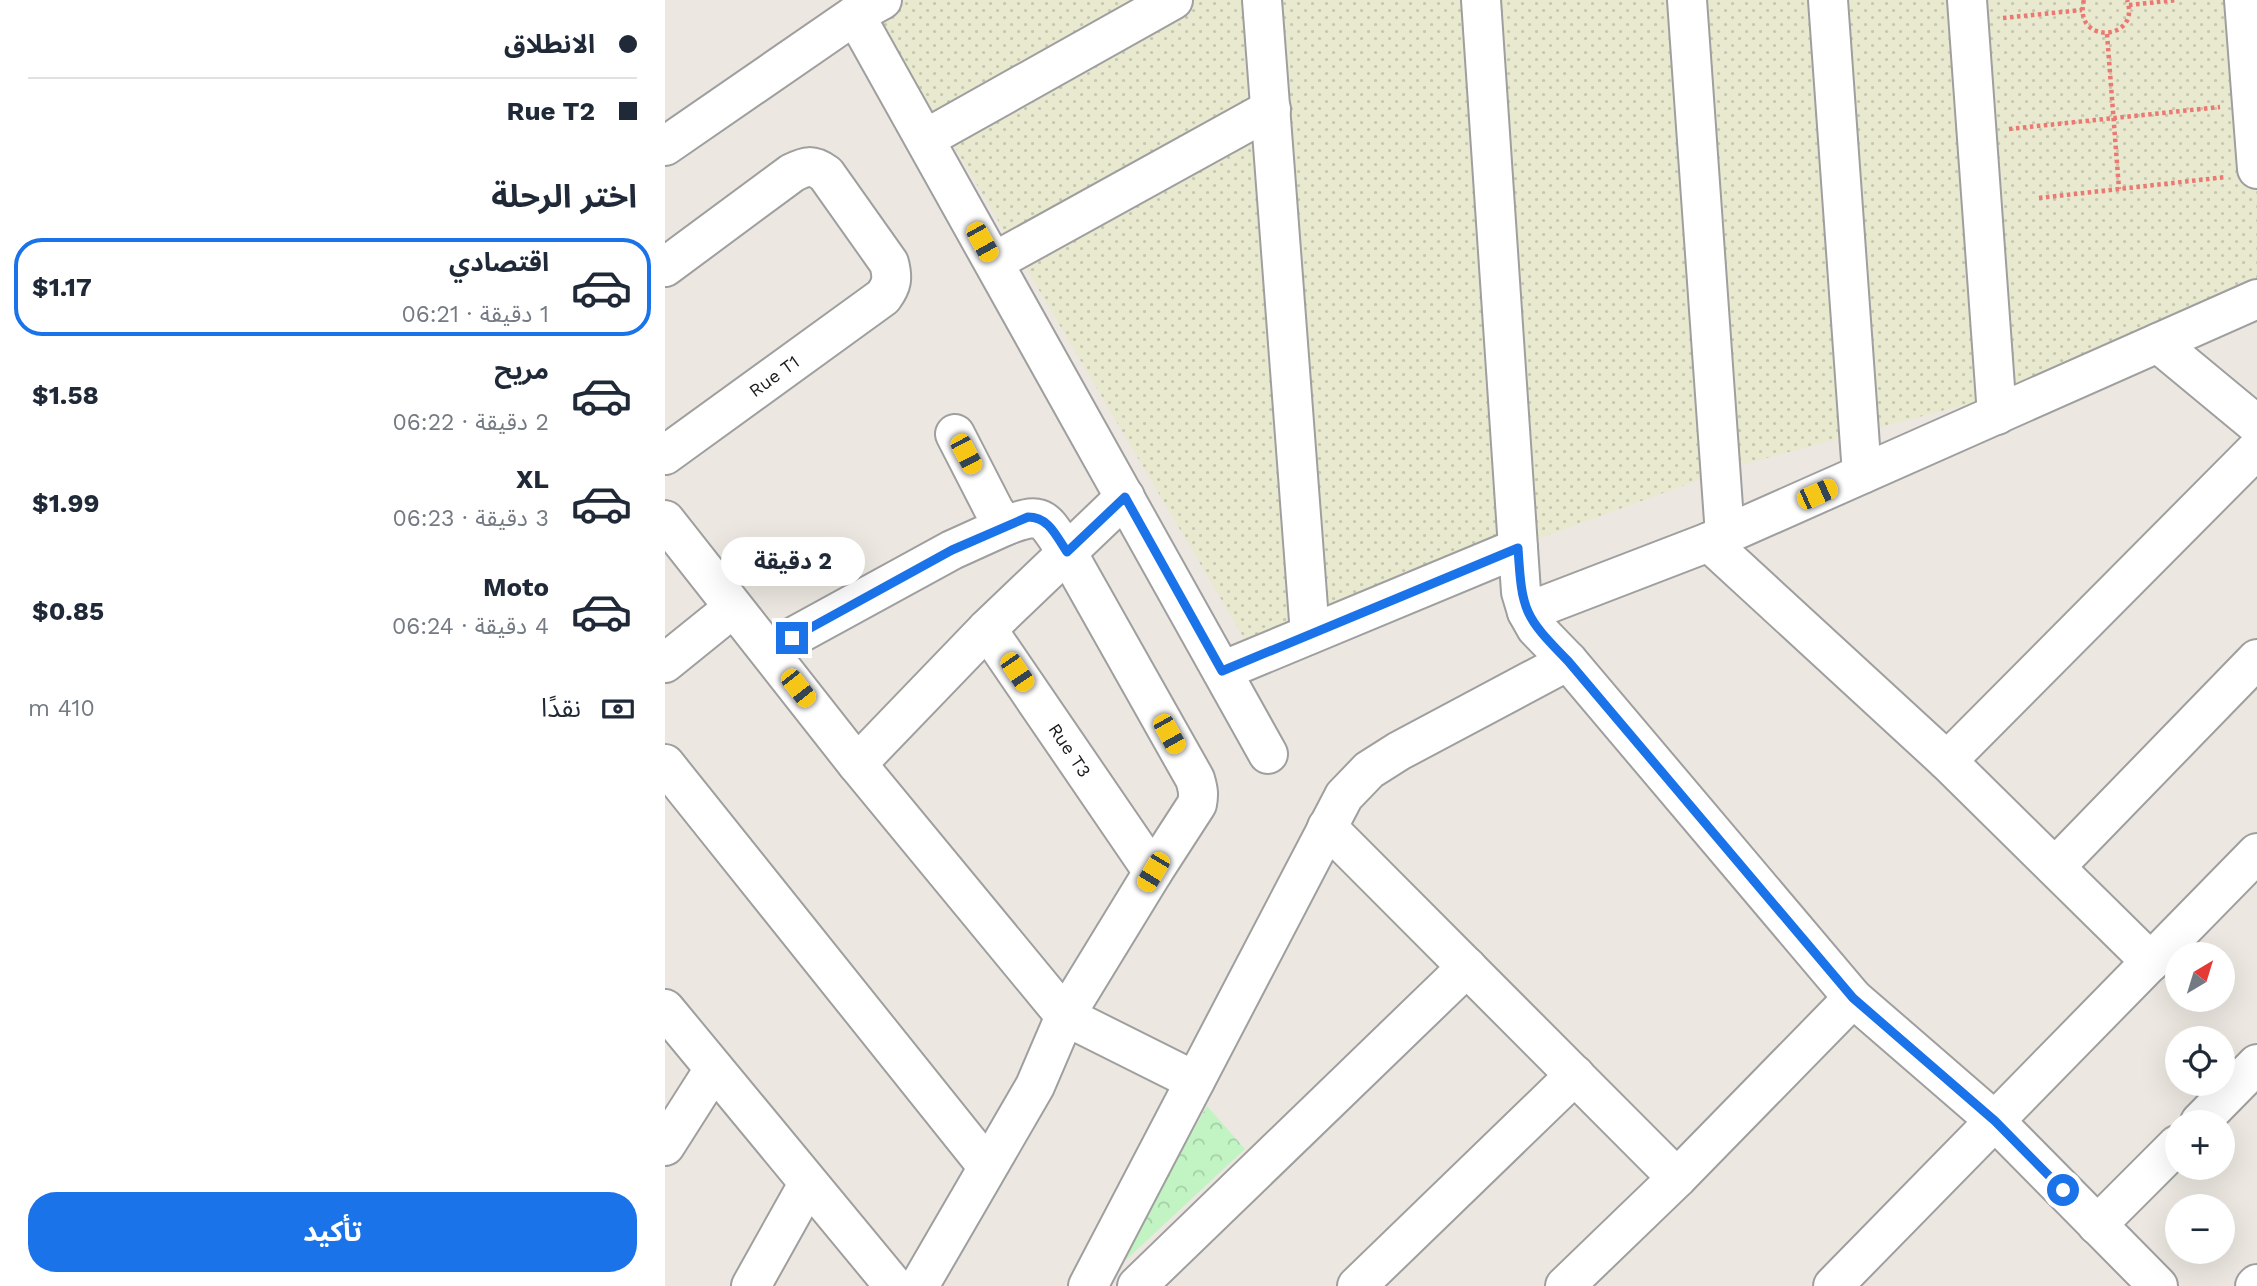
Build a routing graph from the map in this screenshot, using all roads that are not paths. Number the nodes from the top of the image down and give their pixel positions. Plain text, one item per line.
1 (1173, 0) edge
2 (1262, 0) edge
3 (1481, 0) edge
4 (1687, 0) edge
5 (1828, 0) edge
6 (2244, 0) edge
7 (869, 7) edge
8 (1967, 11) edge
9 (1271, 109) junction
10 (925, 139) junction
11 (665, 146) edge
12 (2243, 173) edge
13 (993, 262) junction
14 (665, 267) edge
15 (2257, 299) edge
16 (2158, 343) junction
17 (1997, 415) junction
18 (2257, 425) edge
19 (955, 434) dead end
20 (2257, 449) edge
21 (665, 456) edge
22 (1862, 474) junction
23 (1125, 497) junction
24 (665, 520) edge
25 (993, 532) junction
26 (1717, 538) junction
27 (1518, 548) junction
28 (1067, 552) junction
29 (733, 608) junction
30 (1527, 612) junction
31 (987, 629) junction
32 (1310, 634) junction
33 (769, 650) junction
34 (2257, 659) edge
35 (1568, 661) junction
36 (665, 663) edge
37 (1222, 671) junction
38 (1268, 754) dead end
39 (1947, 761) junction
40 (665, 764) edge
41 (857, 764) junction
42 (1327, 827) junction
43 (2257, 853) edge
44 (2055, 867) junction
45 (1153, 872) junction
46 (2151, 962) junction
47 (1467, 967) junction
48 (1853, 998) junction
49 (665, 1009) edge
50 (1065, 1016) junction
51 (2257, 1065) edge
52 (714, 1069) junction
53 (1574, 1075) junction
54 (1195, 1081) junction
55 (2212, 1110) edge
56 (1995, 1121) junction
57 (665, 1146) edge
58 (2165, 1157) edge
59 (987, 1166) junction
60 (1677, 1178) junction
61 (808, 1184) junction
62 (2097, 1225) junction
63 (1098, 1281) edge
64 (751, 1286) edge
65 (894, 1286) edge
66 (919, 1286) edge
67 (1137, 1286) edge
68 (1357, 1286) edge
69 (1565, 1286) edge
70 (1833, 1286) edge
71 (2158, 1286) edge

1 - 10 street
2 - 9 street
3 - 27 street
4 - 26 street
5 - 22 street
6 - 12 street
7 - 10 street
7 - 11 street
8 - 17 street
9 - 13 street
9 - 32 street
10 - 13 street
13 - 23 street
14 - 21 street, Rue T1
15 - 16 street
16 - 17 street
16 - 18 street
17 - 22 street
19 - 25 street
20 - 39 street
22 - 26 street
23 - 28 street
23 - 37 street
24 - 29 street
25 - 28 street
25 - 33 street
26 - 30 street
26 - 39 street
27 - 30 street
27 - 32 street
28 - 31 street
28 - 45 street
29 - 33 street
29 - 36 street
30 - 35 street
31 - 41 street
31 - 45 street, Rue T3
32 - 37 street
33 - 41 street
34 - 44 street
35 - 42 street
35 - 48 street
37 - 38 street
39 - 44 street
40 - 59 street
41 - 50 street
42 - 47 street
42 - 54 street
43 - 46 street
44 - 46 street
45 - 50 street
46 - 56 street
47 - 53 street
47 - 67 street
48 - 56 street
48 - 60 street
49 - 52 street
50 - 54 street
50 - 59 street
51 - 55 street
52 - 57 street
52 - 61 street
53 - 60 street
53 - 68 street
54 - 63 street
56 - 62 street
56 - 70 street
58 - 62 street
59 - 66 street
60 - 69 street
61 - 64 street
61 - 65 street
62 - 71 street

